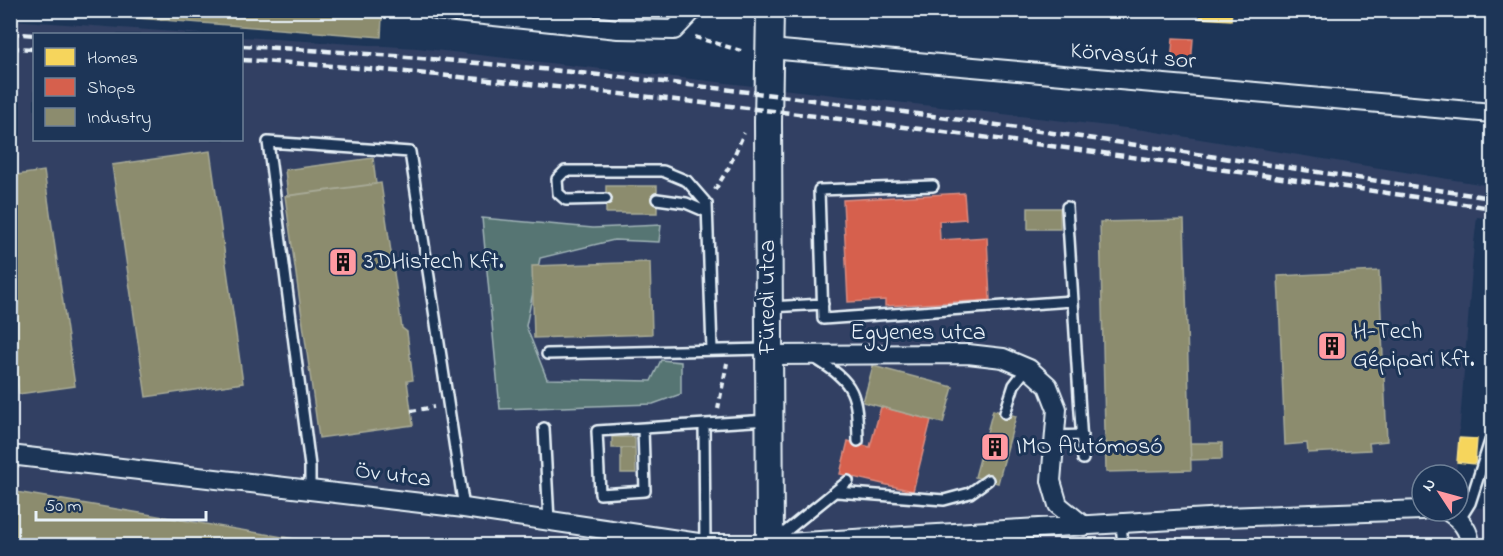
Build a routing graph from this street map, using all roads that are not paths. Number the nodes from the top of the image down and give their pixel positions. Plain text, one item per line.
1 (436, 10) edge
2 (693, 10) edge
3 (770, 10) edge
4 (769, 54) junction
5 (1492, 113) edge
6 (933, 186) dead end
7 (606, 199) dead end
8 (657, 200) dead end
9 (1067, 207) dead end
10 (707, 208) junction
11 (1072, 301) junction
12 (822, 304) junction
13 (768, 307) junction
14 (712, 350) junction
15 (768, 352) junction
16 (547, 354) dead end
17 (812, 357) junction
18 (1027, 368) junction
19 (1005, 413) dead end
20 (768, 420) junction
21 (704, 424) junction
22 (544, 428) dead end
23 (643, 429) junction
24 (1082, 435) junction
25 (1492, 435) edge
26 (1054, 436) junction
27 (858, 441) dead end
28 (10, 455) edge
29 (1083, 459) dead end
30 (987, 480) dead end
31 (848, 481) dead end
32 (310, 490) junction
33 (837, 492) junction
34 (1470, 503) edge
35 (464, 508) junction
36 (1410, 511) edge
37 (549, 521) junction
38 (1121, 523) junction
39 (1459, 523) edge
40 (1084, 526) junction
41 (999, 538) edge
42 (705, 545) edge
43 (770, 545) edge
44 (1124, 546) edge
45 (1470, 546) edge

1 - 2 street
3 - 4 main road, Füredi utca
4 - 5 street, Körvasút sor
4 - 13 main road, Füredi utca
6 - 12 lane
7 - 10 lane
8 - 10 lane
9 - 11 lane
10 - 14 lane
11 - 12 lane
11 - 24 lane
12 - 13 lane
13 - 15 main road, Füredi utca
14 - 15 lane
14 - 16 lane
15 - 17 street, Egyenes utca
15 - 20 main road, Füredi utca
17 - 18 street, Egyenes utca
17 - 27 lane
18 - 19 lane
18 - 26 street, Egyenes utca
20 - 21 lane
20 - 43 main road, Füredi utca
21 - 23 lane
21 - 42 lane
22 - 37 lane
23 - 23 lane
24 - 26 lane
24 - 29 lane
25 - 34 lane
26 - 40 street, Egyenes utca
28 - 32 street, Öv utca
30 - 33 lane
31 - 33 lane
32 - 35 street, Öv utca
32 - 35 lane
33 - 43 lane
35 - 37 street, Öv utca
36 - 38 street
37 - 42 street, Öv utca
38 - 40 street
38 - 44 lane
39 - 45 street
40 - 41 street
41 - 43 street
42 - 43 street, Öv utca

